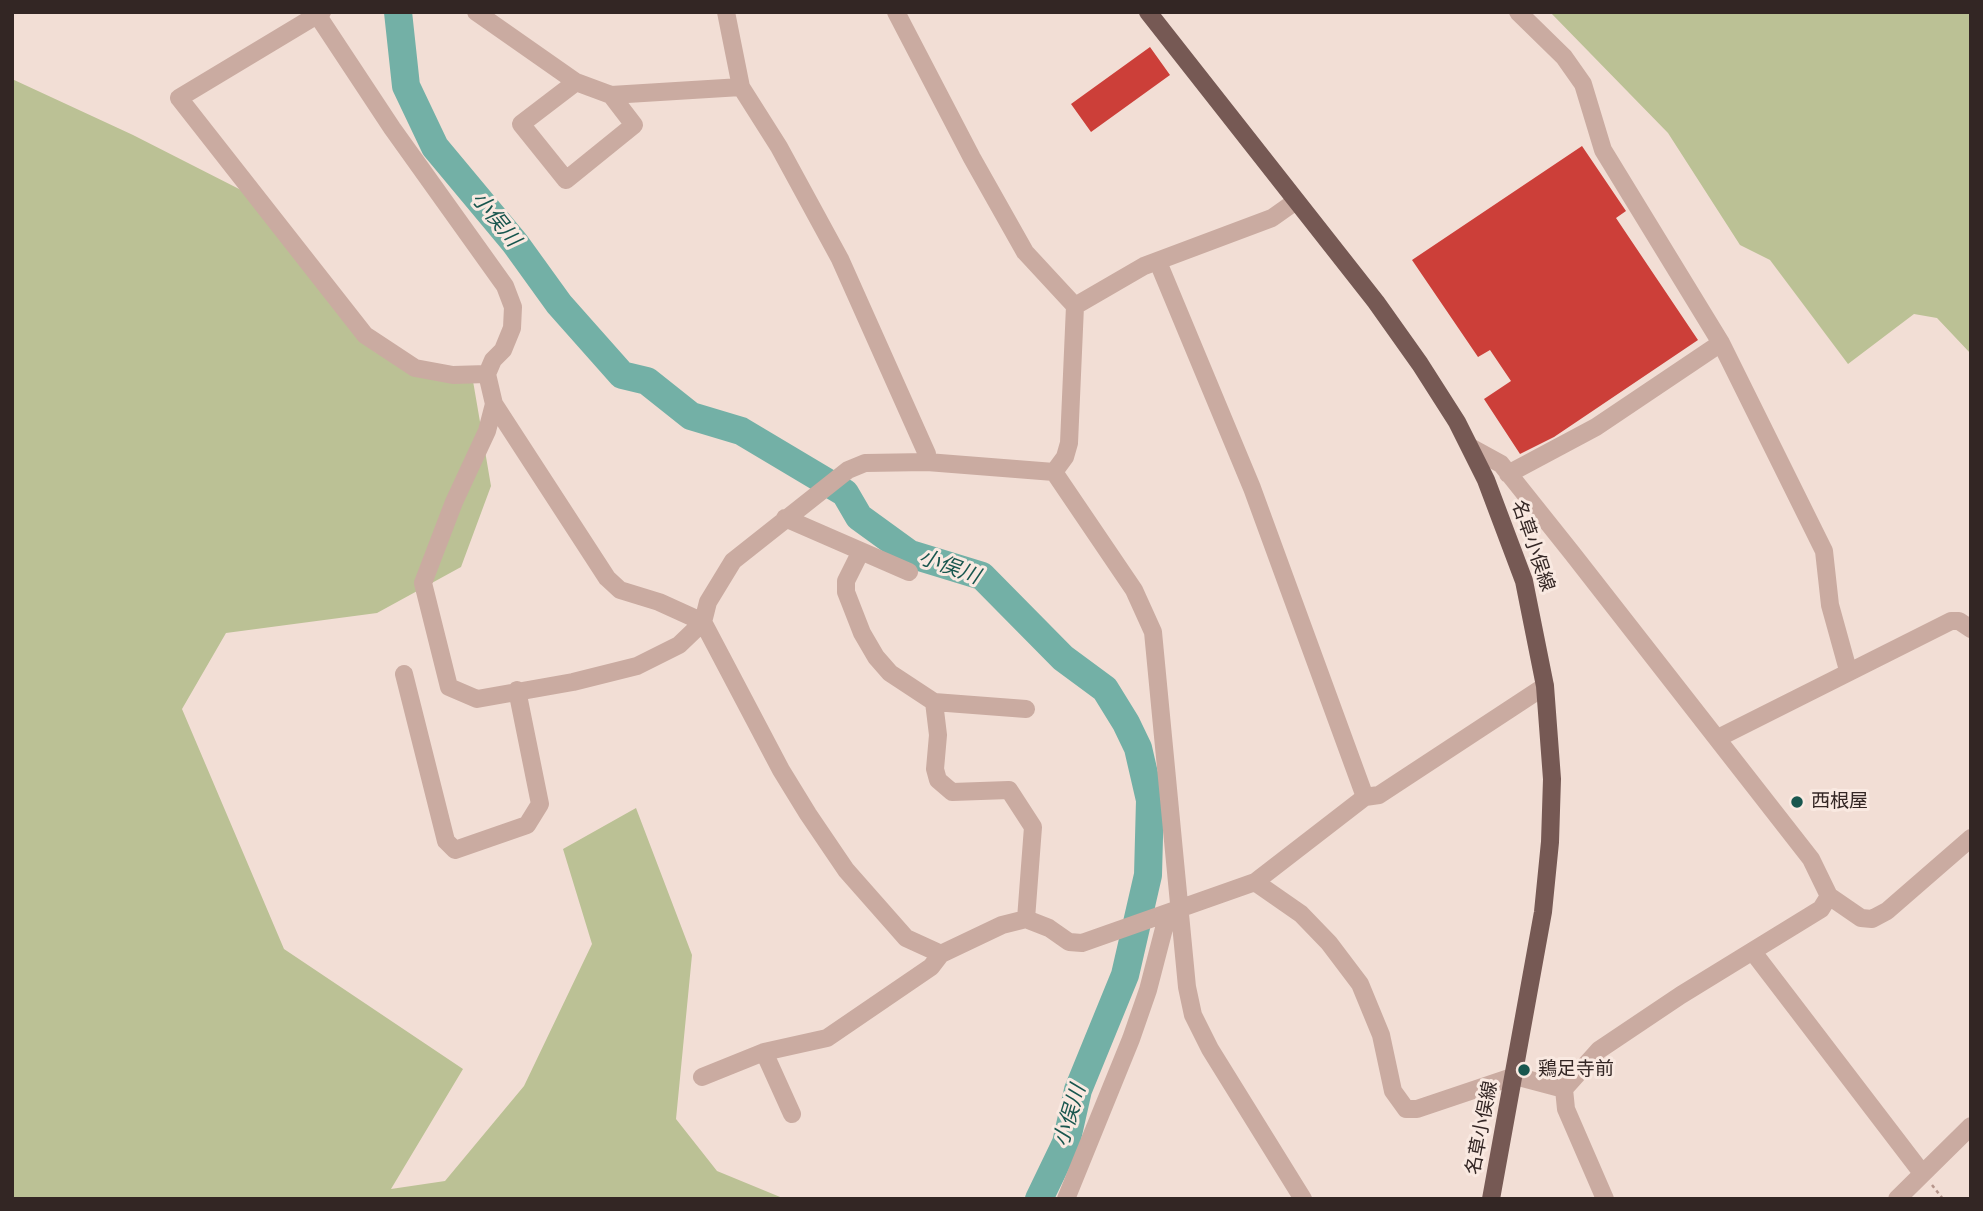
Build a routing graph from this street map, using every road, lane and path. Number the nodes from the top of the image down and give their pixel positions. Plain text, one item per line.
1 (475, 12) edge
2 (726, 12) edge
3 (896, 12) edge
4 (1149, 12) edge
5 (1518, 12) edge
6 (320, 14) edge
7 (576, 82) junction
8 (741, 87) junction
9 (611, 96) junction
10 (1296, 201) junction
11 (1158, 262) junction
12 (1075, 306) junction
13 (1721, 343) junction
14 (487, 374) junction
15 (494, 404) junction
16 (1470, 447) junction
17 (927, 462) junction
18 (1054, 472) junction
19 (1508, 474) junction
20 (785, 518) junction
21 (860, 551) junction
22 (909, 572) dead end
23 (703, 622) junction
24 (1971, 629) edge
25 (1848, 670) junction
26 (404, 674) dead end
27 (1545, 686) junction
28 (517, 690) junction
29 (934, 702) junction
30 (1026, 709) dead end
31 (1718, 737) junction
32 (1365, 797) junction
33 (1971, 838) edge
34 (1255, 882) junction
35 (1829, 896) junction
36 (1170, 912) junction
37 (1026, 919) junction
38 (1753, 952) junction
39 (941, 954) junction
40 (764, 1052) junction
41 (1515, 1076) junction
42 (702, 1077) dead end
43 (1564, 1089) junction
44 (792, 1114) dead end
45 (1971, 1126) edge
46 (1922, 1173) junction
47 (1066, 1199) edge
48 (1303, 1199) edge
49 (1491, 1199) edge
50 (1605, 1199) edge
51 (1897, 1199) edge

1 - 7 street
2 - 8 street
3 - 12 street
4 - 10 main road, 名草小俣線
5 - 13 street
6 - 14 street
6 - 14 street
7 - 9 street
7 - 9 street
8 - 9 street
8 - 17 street
10 - 11 street
10 - 16 main road, 名草小俣線
11 - 12 street
11 - 32 street
12 - 18 street
13 - 19 street
13 - 25 street
14 - 15 street
15 - 23 street
15 - 28 street
16 - 19 street
16 - 27 main road, 名草小俣線
17 - 18 street
17 - 20 street
18 - 36 street
19 - 31 street
20 - 21 street
20 - 23 street
21 - 22 street
21 - 29 street
23 - 28 street
23 - 39 street
24 - 25 street
25 - 31 street
26 - 28 street
27 - 32 street
27 - 41 main road, 名草小俣線
29 - 30 street
29 - 37 street
31 - 35 street
32 - 34 street
33 - 35 street
34 - 36 street
34 - 41 street
35 - 38 street
36 - 37 street
36 - 47 street
36 - 48 street
37 - 39 street
38 - 43 street
38 - 46 street
39 - 40 street
40 - 42 street
40 - 44 street
41 - 43 street
41 - 49 main road, 名草小俣線
43 - 50 street
45 - 46 street
46 - 51 street

